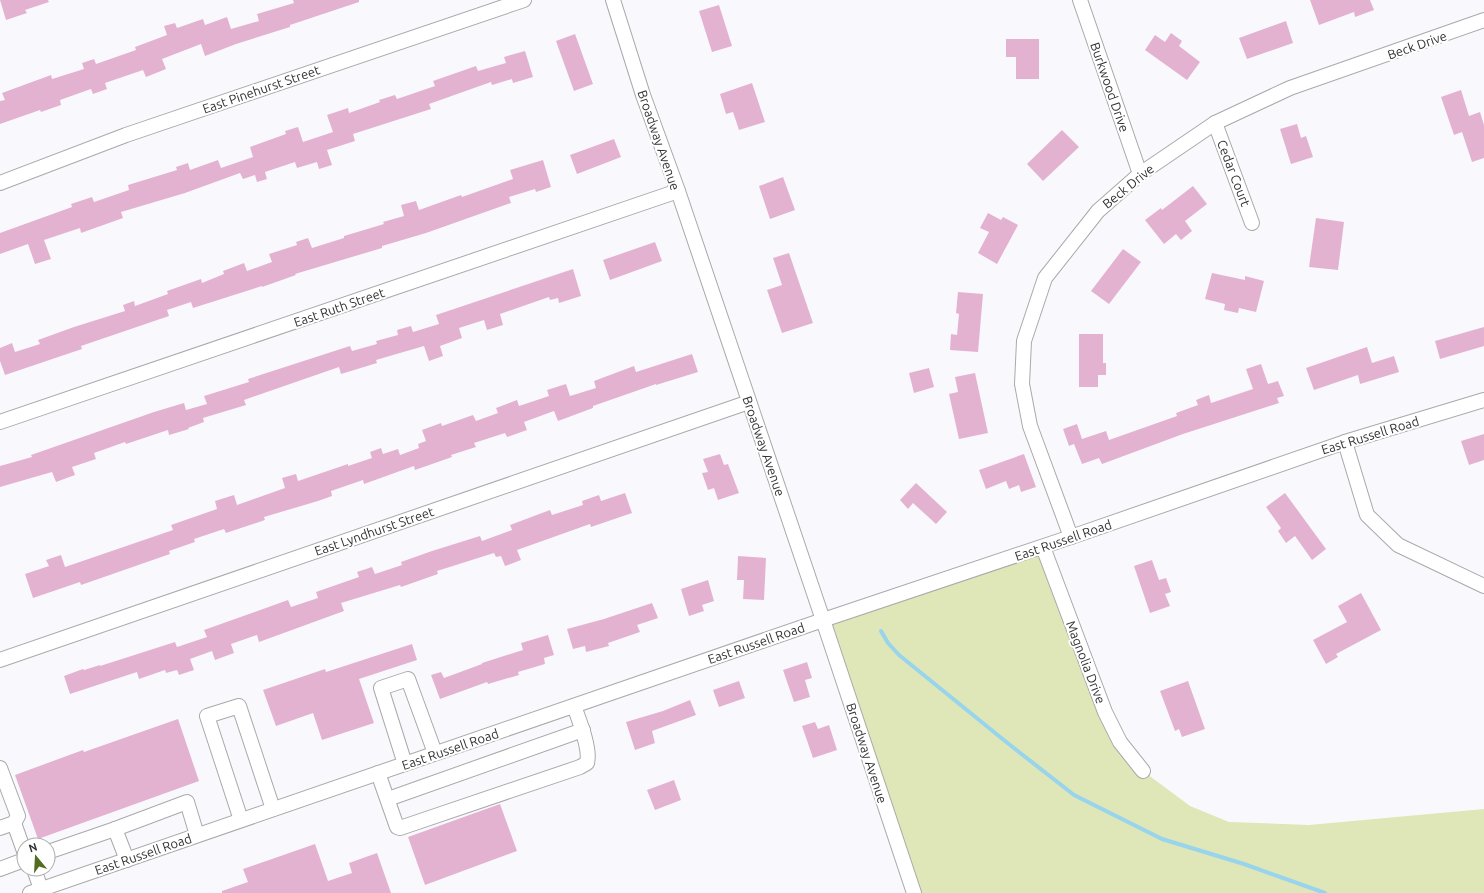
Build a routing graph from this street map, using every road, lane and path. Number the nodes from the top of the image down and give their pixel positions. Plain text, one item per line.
1 (524, 0) edge
2 (613, 0) edge
3 (1080, 0) edge
4 (1484, 20) edge
5 (1215, 123) junction
6 (1140, 174) junction
7 (0, 183) edge
8 (678, 191) junction
9 (1252, 223) dead end
10 (1484, 400) edge
11 (749, 402) junction
12 (0, 422) edge
13 (1344, 442) junction
14 (1071, 537) junction
15 (1043, 547) junction
16 (1484, 586) edge
17 (823, 620) junction
18 (0, 660) edge
19 (574, 706) junction
20 (583, 730) junction
21 (435, 753) junction
22 (405, 764) junction
23 (0, 768) edge
24 (1143, 771) dead end
25 (378, 773) junction
26 (388, 800) junction
27 (273, 809) junction
28 (241, 820) junction
29 (14, 823) junction
30 (0, 828) edge
31 (115, 828) junction
32 (198, 835) junction
33 (19, 837) edge
34 (56, 849) edge
35 (127, 860) junction
36 (16, 863) edge
37 (0, 869) edge
38 (34, 877) edge
39 (35, 891) edge
40 (914, 893) edge

1 - 7 street, East Pinehurst Street
2 - 8 street, Broadway Avenue
3 - 6 street, Burkwood Drive
4 - 5 street, Beck Drive
5 - 6 street, Beck Drive
5 - 9 street, Cedar Court
6 - 14 street, Beck Drive
8 - 11 street, Broadway Avenue
8 - 12 street, East Ruth Street
10 - 13 street, East Russell Road
11 - 17 street, Broadway Avenue
11 - 18 street, East Lyndhurst Street
13 - 14 street, East Russell Road
13 - 16 street
14 - 15 street, East Russell Road
15 - 17 street, East Russell Road
15 - 24 street, Magnolia Drive
17 - 19 street, East Russell Road
17 - 40 street, Broadway Avenue
19 - 20 street
19 - 21 street, East Russell Road
20 - 26 street
20 - 26 street
21 - 22 street, East Russell Road
21 - 22 street
22 - 25 street, East Russell Road
23 - 29 street
25 - 26 street
25 - 27 street, East Russell Road
27 - 28 street, East Russell Road
27 - 28 street
28 - 32 street, East Russell Road
29 - 30 street
29 - 33 street
31 - 32 street
31 - 34 street
31 - 35 street
32 - 35 street, East Russell Road
35 - 39 street, East Russell Road
36 - 37 street
38 - 39 street

